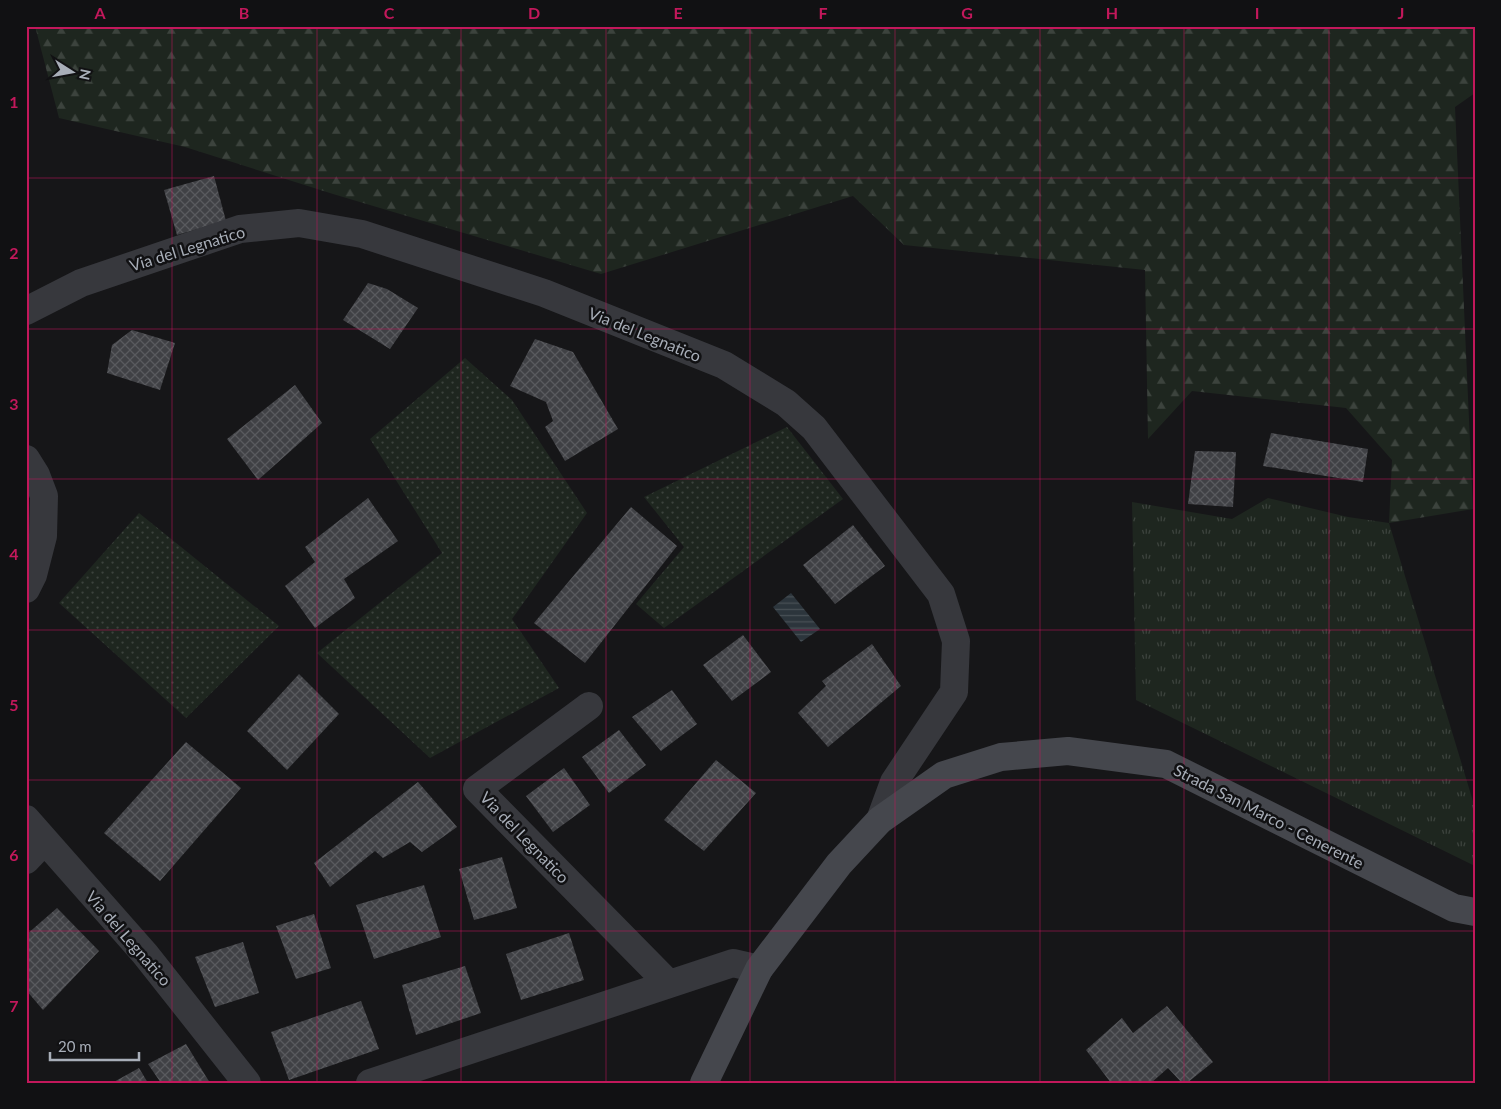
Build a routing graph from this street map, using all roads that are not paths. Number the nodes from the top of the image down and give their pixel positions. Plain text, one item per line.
1 (26, 311) edge
2 (26, 459) edge
3 (26, 589) edge
4 (589, 706) dead end
5 (26, 819) edge
6 (880, 820) junction
7 (44, 840) junction
8 (26, 860) edge
9 (1475, 912) edge
10 (759, 969) junction
11 (669, 984) junction
12 (248, 1083) edge
13 (370, 1083) edge
14 (704, 1083) edge

1 - 6 street, Via del Legnatico
2 - 3 street
4 - 11 street, Via del Legnatico
5 - 7 street, Via del Legnatico
6 - 9 main road, Strada San Marco - Cenerente
6 - 10 main road, Strada San Marco - Cenerente
7 - 8 street
7 - 12 street, Via del Legnatico
10 - 11 street
10 - 14 main road, Strada San Marco - Cenerente
11 - 13 street

